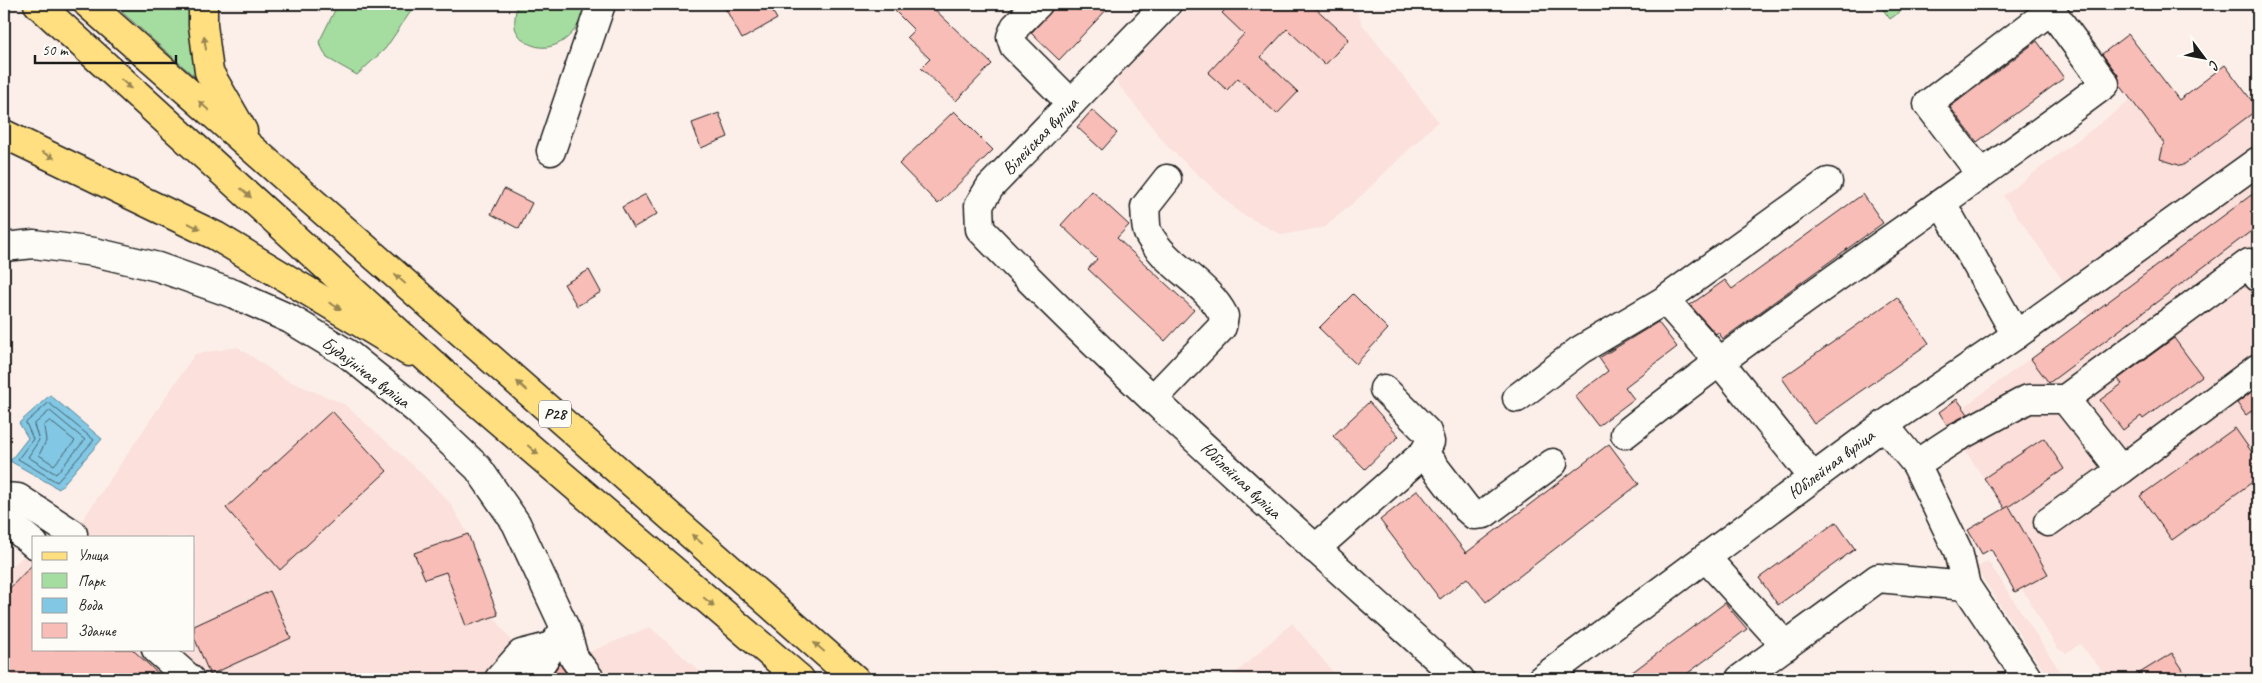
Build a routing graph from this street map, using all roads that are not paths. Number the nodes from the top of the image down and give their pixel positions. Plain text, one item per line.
1 (38, 4) edge
2 (88, 4) edge
3 (203, 4) edge
4 (601, 4) edge
5 (1167, 4) edge
6 (1024, 8) edge
7 (1072, 103) junction
8 (4, 134) edge
9 (254, 150) junction
10 (550, 150) dead end
11 (2258, 161) edge
12 (1981, 174) junction
13 (1167, 179) dead end
14 (1828, 182) dead end
15 (1942, 203) junction
16 (4, 247) edge
17 (1026, 277) joint
18 (2258, 277) edge
19 (1666, 300) junction
20 (2016, 334) junction
21 (1719, 361) junction
22 (2258, 368) edge
23 (443, 373) junction
24 (1384, 388) dead end
25 (1517, 398) dead end
26 (1153, 399) junction
27 (2065, 399) junction
28 (1884, 425) junction
29 (1625, 434) dead end
30 (1424, 453) junction
31 (1553, 463) dead end
32 (1916, 464) junction
33 (2121, 470) junction
34 (1813, 477) junction
35 (4, 497) edge
36 (4, 519) edge
37 (2048, 522) dead end
38 (74, 534) dead end
39 (32, 542) edge
40 (1315, 548) junction
41 (1707, 559) junction
42 (1966, 586) junction
43 (558, 638) junction
44 (1786, 646) junction
45 (157, 650) edge
46 (190, 679) edge
47 (499, 679) edge
48 (539, 679) edge
49 (590, 679) edge
50 (800, 679) edge
51 (855, 679) edge
52 (1460, 679) edge
53 (1542, 679) edge
54 (1740, 679) edge
55 (2028, 679) edge

1 -> 23 main road, Р28
9 -> 2 main road, Р28
9 -> 3 main road
4 - 10 street
5 - 7 street, Вілейская вуліца
6 - 7 street
7 - 17 street, Вілейская вуліца
8 -> 23 main road
51 -> 9 main road, Р28
11 - 20 street
12 - 12 street
12 - 15 street
13 - 26 street
14 - 19 street
15 - 20 street
15 - 21 street
16 - 43 street, Будаўнічая вуліца
17 - 26 street, Юбілейная вуліца
18 - 27 street
19 - 21 street
19 - 25 street
20 - 28 street
21 - 29 street
21 - 34 street
22 - 33 street
23 -> 50 main road, Р28
24 - 30 street
26 - 40 street, Юбілейная вуліца
27 - 32 street
27 - 33 street
28 - 32 street, Юбілейная вуліца
28 - 34 street, Юбілейная вуліца
30 - 31 street
30 - 40 street
32 - 42 street, Юбілейная вуліца
33 - 37 street
34 - 41 street, Юбілейная вуліца
35 - 38 street
36 - 39 street
40 - 52 street, Юбілейная вуліца
41 - 44 street
41 - 53 street, Юбілейная вуліца
42 - 44 street
42 - 55 street, Юбілейная вуліца
43 - 47 street
43 - 48 street
43 - 49 street, Будаўнічая вуліца
44 - 54 street
45 - 46 street

